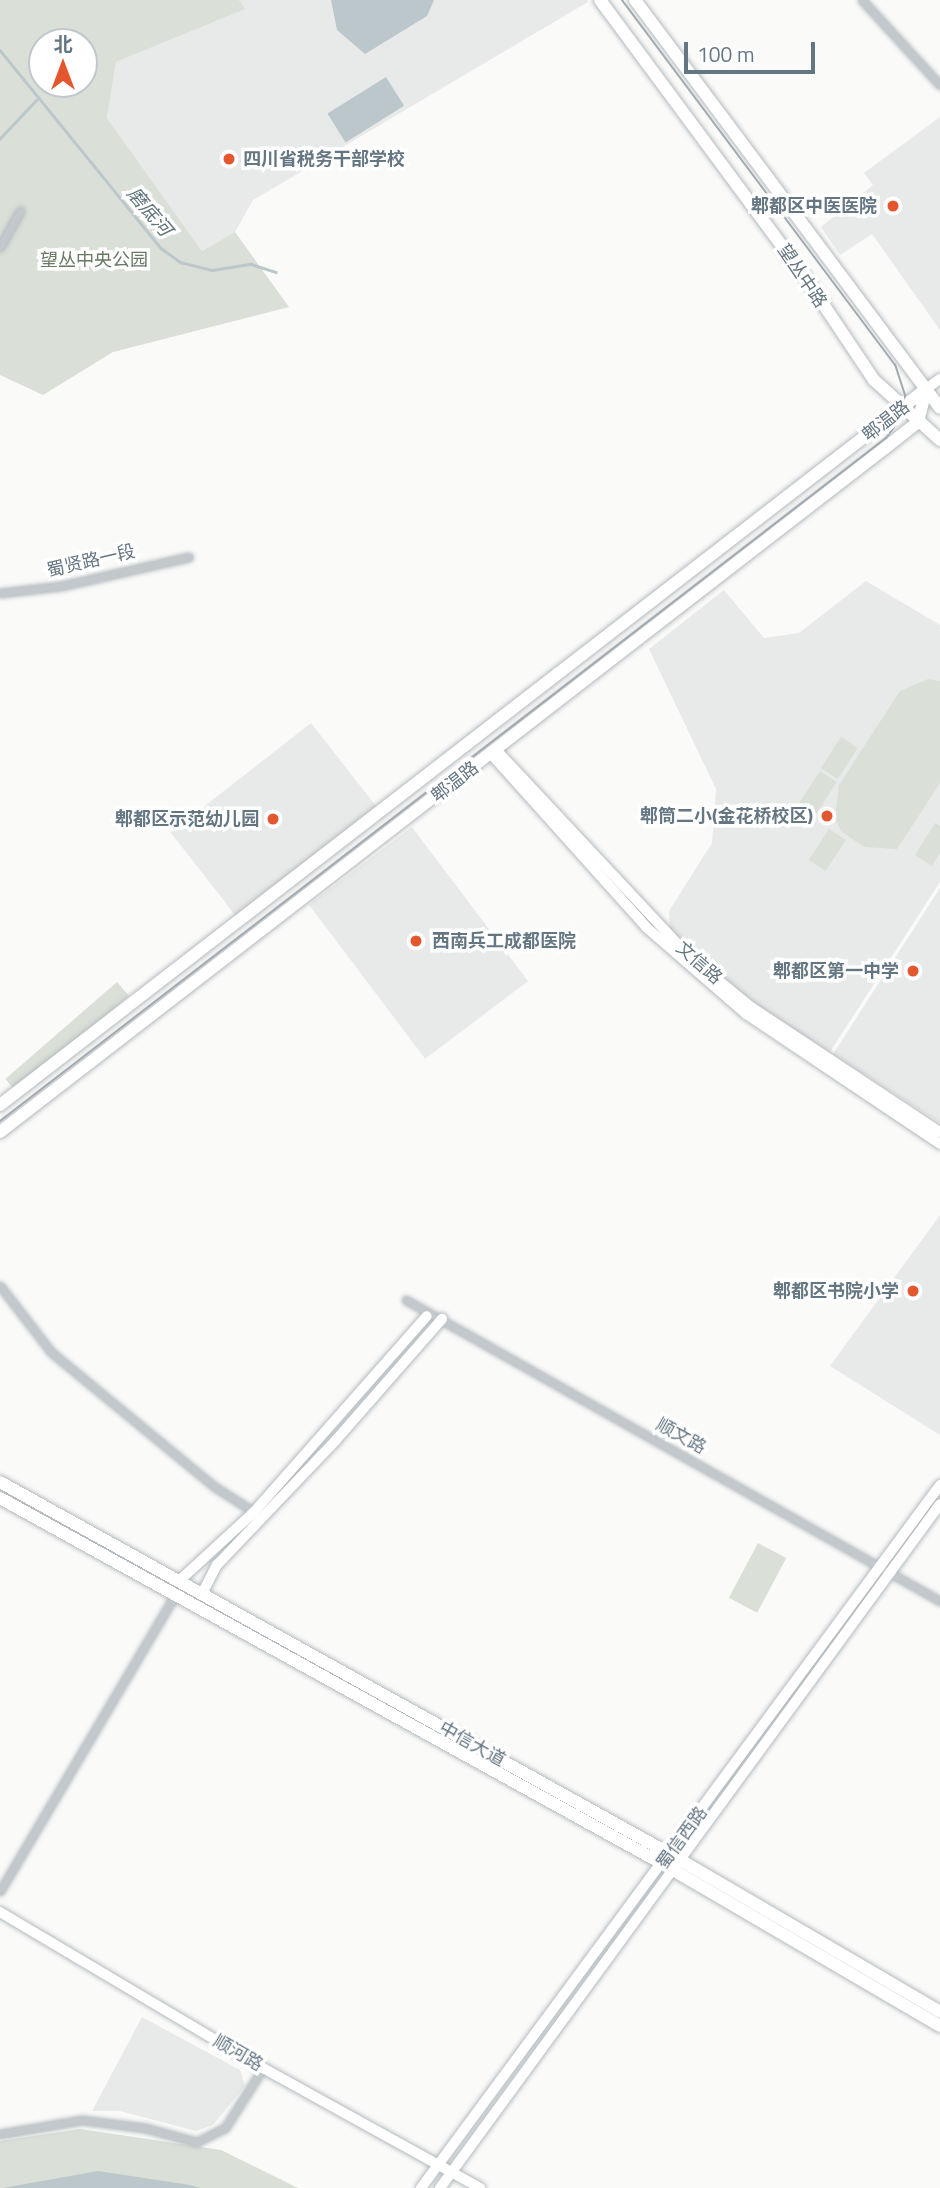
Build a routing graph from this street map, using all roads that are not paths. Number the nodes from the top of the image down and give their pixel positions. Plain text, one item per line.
1 (600, 0) edge
2 (635, 0) edge
3 (862, 0) edge
4 (940, 85) edge
5 (20, 211) dead end
6 (0, 247) edge
7 (940, 379) edge
8 (926, 389) junction
9 (903, 407) junction
10 (940, 408) edge
11 (918, 422) junction
12 (940, 440) edge
13 (189, 557) dead end
14 (0, 593) edge
15 (494, 752) junction
16 (0, 1105) edge
17 (0, 1132) edge
18 (940, 1132) edge
19 (940, 1144) edge
20 (0, 1286) edge
21 (406, 1300) dead end
22 (427, 1316) junction
23 (442, 1320) junction
24 (0, 1482) edge
25 (940, 1485) edge
26 (0, 1498) edge
27 (940, 1504) edge
28 (254, 1511) junction
29 (885, 1569) junction
30 (179, 1581) junction
31 (202, 1594) junction
32 (175, 1595) junction
33 (940, 1601) edge
34 (671, 1861) junction
35 (0, 1891) edge
36 (0, 1912) edge
37 (940, 2012) edge
38 (940, 2026) edge
39 (263, 2068) junction
40 (0, 2134) edge
41 (439, 2163) junction
42 (452, 2172) junction
43 (421, 2188) edge
44 (440, 2188) edge
45 (480, 2188) edge

1 - 9 main road, 望丛中路
2 - 8 main road, 望丛中路
3 - 4 street
5 - 6 street
7 - 8 street
8 - 9 main road, 郫温路
8 - 10 main road, 望丛中路
8 - 11 main road, 郫温路
9 - 11 main road, 望丛中路
9 - 16 main road, 郫温路
11 - 12 main road, 望丛中路
11 - 15 main road, 郫温路
13 - 14 street, 蜀贤路一段
15 - 17 main road, 郫温路
15 - 18 street, 文信路
15 - 19 street
20 - 28 street
21 - 22 street, 顺文路
22 - 23 street, 顺文路
22 - 28 street
23 - 29 street, 顺文路
23 - 31 street
24 - 30 main road, 中信大道
25 - 29 street, 蜀信西路
26 - 32 main road, 中信大道
27 - 29 street, 蜀信西路
28 - 30 street
29 - 33 street, 顺文路
29 - 34 street, 蜀信西路
30 - 31 main road, 中信大道
31 - 34 main road, 中信大道
32 - 34 main road, 中信大道
32 - 35 street
34 - 37 main road, 中信大道
34 - 38 main road, 中信大道
34 - 41 street, 蜀信西路
34 - 42 street, 蜀信西路
36 - 39 street, 顺河路
39 - 40 street
39 - 41 street, 顺河路
41 - 42 street, 顺河路
41 - 43 street, 蜀信西路
42 - 44 street, 蜀信西路
42 - 45 street, 顺河路

